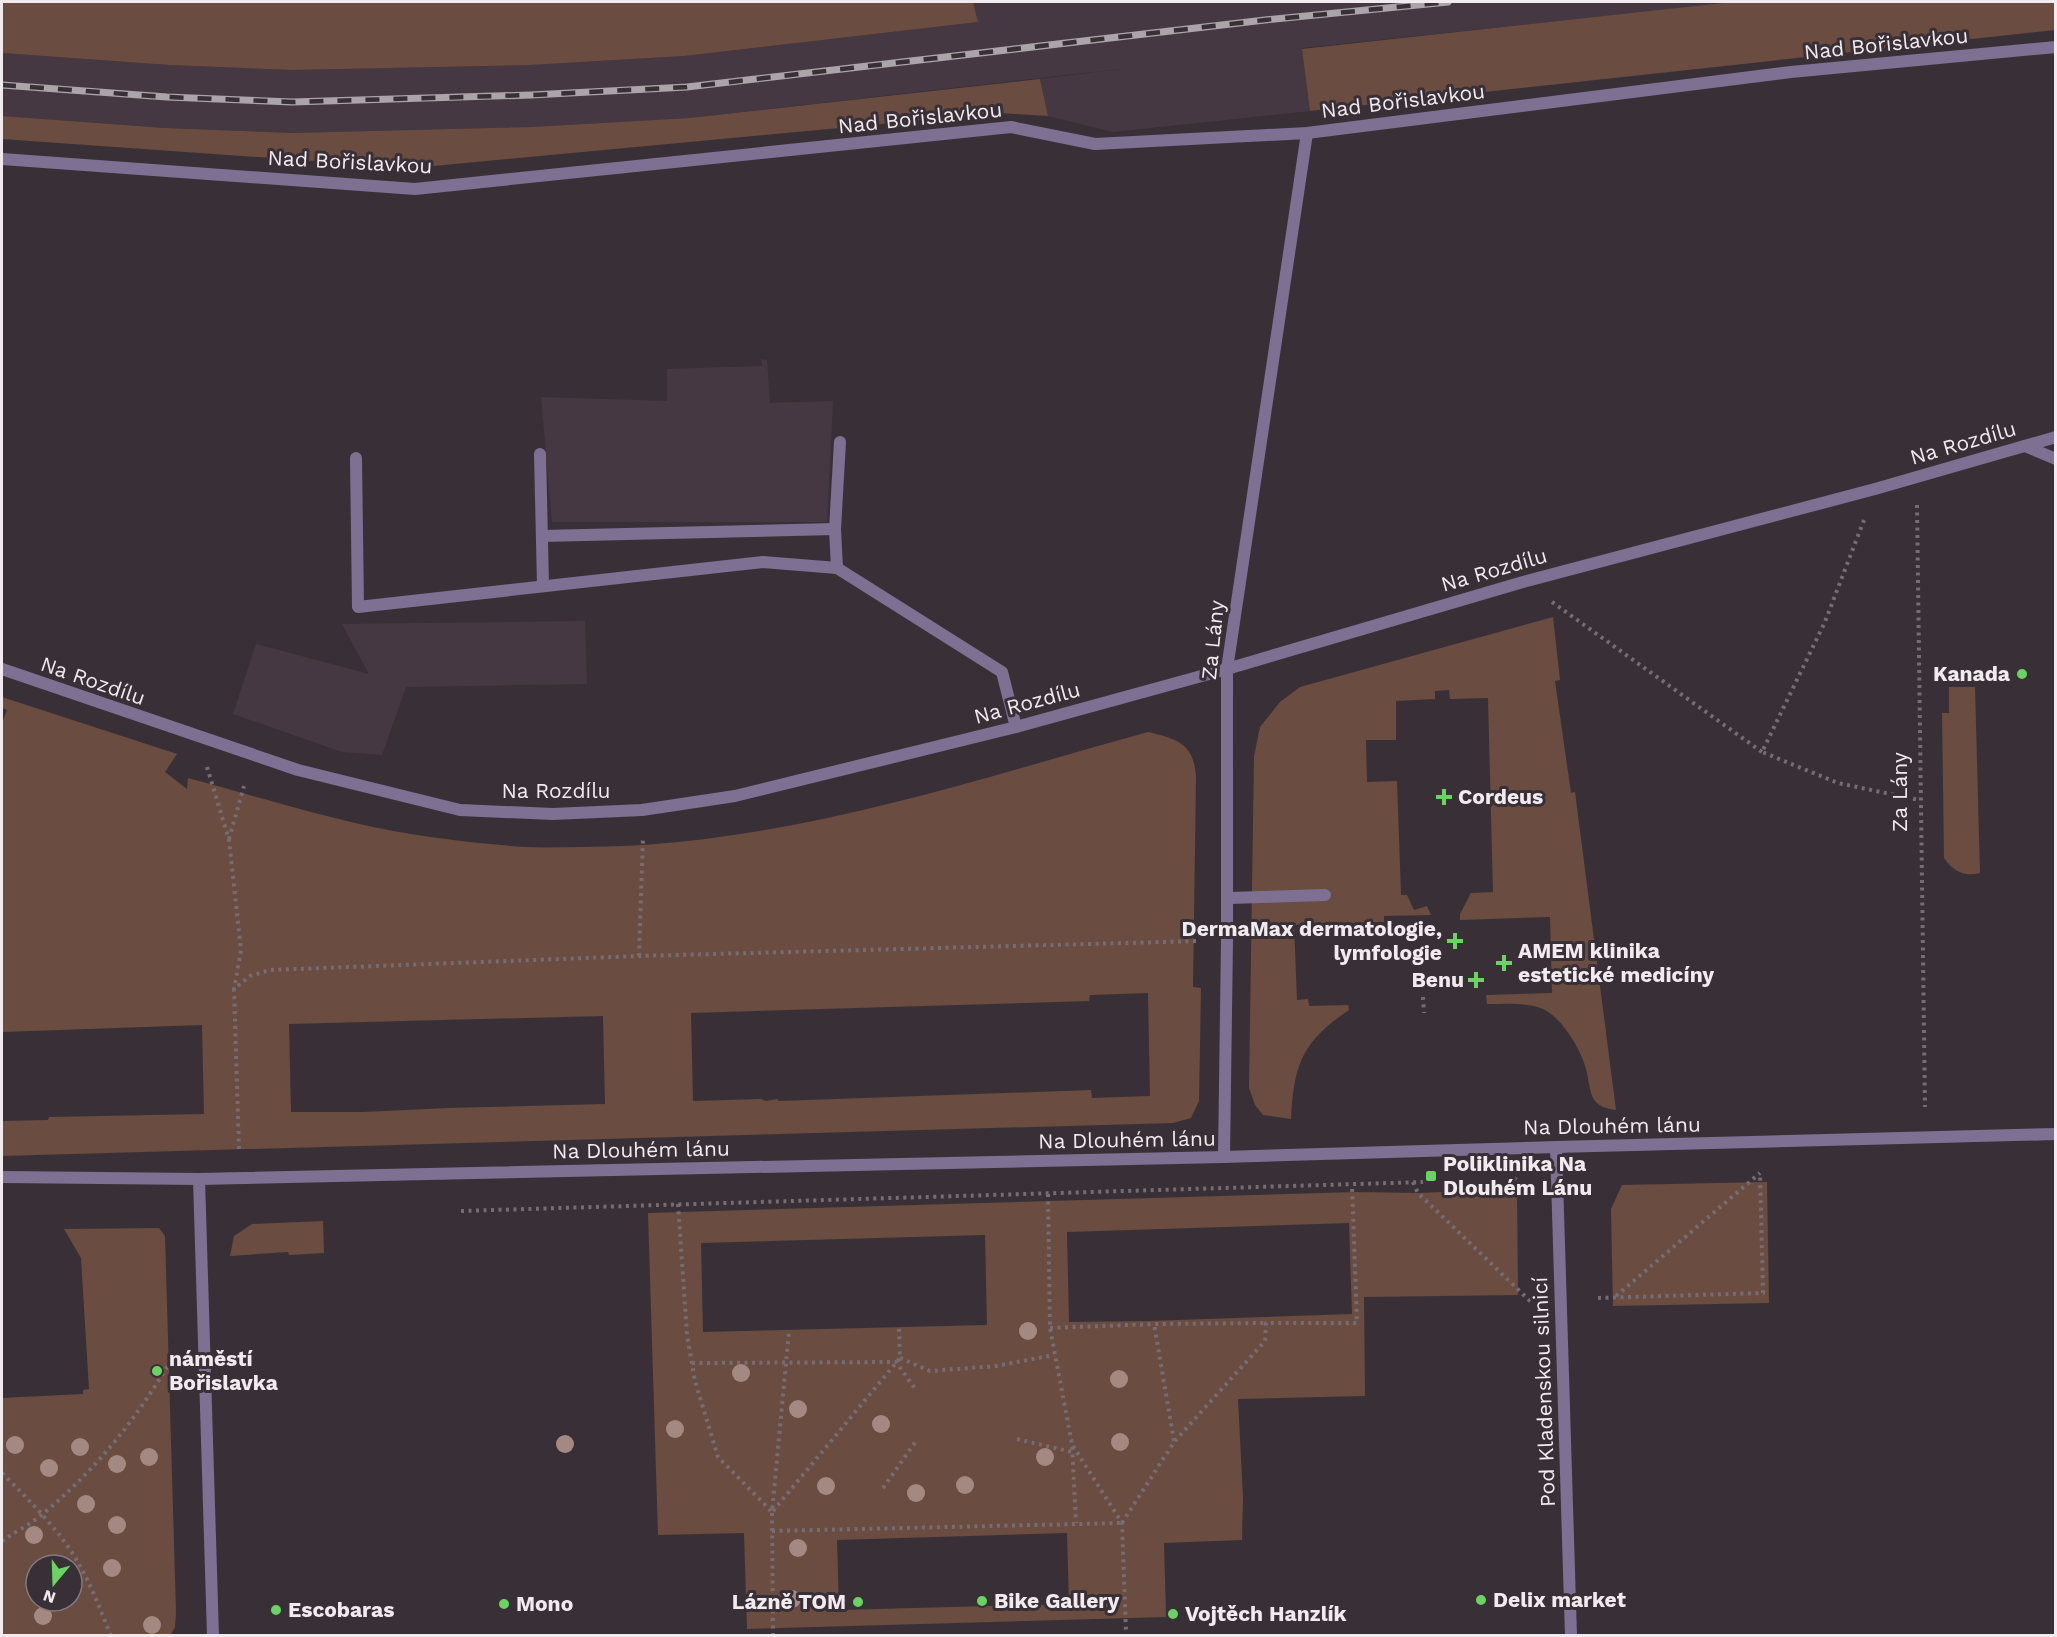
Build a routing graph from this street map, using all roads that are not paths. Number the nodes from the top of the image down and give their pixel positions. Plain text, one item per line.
1 (2055, 47) edge
2 (1307, 133) junction
3 (2, 159) edge
4 (2055, 436) edge
5 (840, 442) dead end
6 (2025, 446) junction
7 (540, 454) dead end
8 (356, 458) dead end
9 (2055, 459) edge
10 (835, 529) junction
11 (542, 536) junction
12 (837, 568) junction
13 (543, 585) junction
14 (2, 669) edge
15 (1227, 669) junction
16 (1016, 727) junction
17 (1324, 895) dead end
18 (1228, 898) junction
19 (2055, 1134) edge
20 (1556, 1146) junction
21 (1224, 1157) junction
22 (2, 1177) edge
23 (199, 1179) junction
24 (213, 1635) edge
25 (1571, 1635) edge

1 - 2 street, Nad Bořislavkou
2 - 3 street, Nad Bořislavkou
2 - 15 street, Za Lány
4 - 6 street, Na Rozdílu
5 - 10 street
6 - 9 street
6 - 15 street, Na Rozdílu
7 - 11 street
8 - 13 street
10 - 11 street
10 - 12 street
11 - 13 street
12 - 13 street
12 - 16 street
14 - 16 street, Na Rozdílu
15 - 16 street, Na Rozdílu
15 - 18 street, Za Lány
17 - 18 street
18 - 21 street, Za Lány
19 - 20 street, Na Dlouhém lánu
20 - 21 street, Na Dlouhém lánu
20 - 25 street, Pod Kladenskou silnicí
21 - 23 street, Na Dlouhém lánu
22 - 23 street
23 - 24 street

